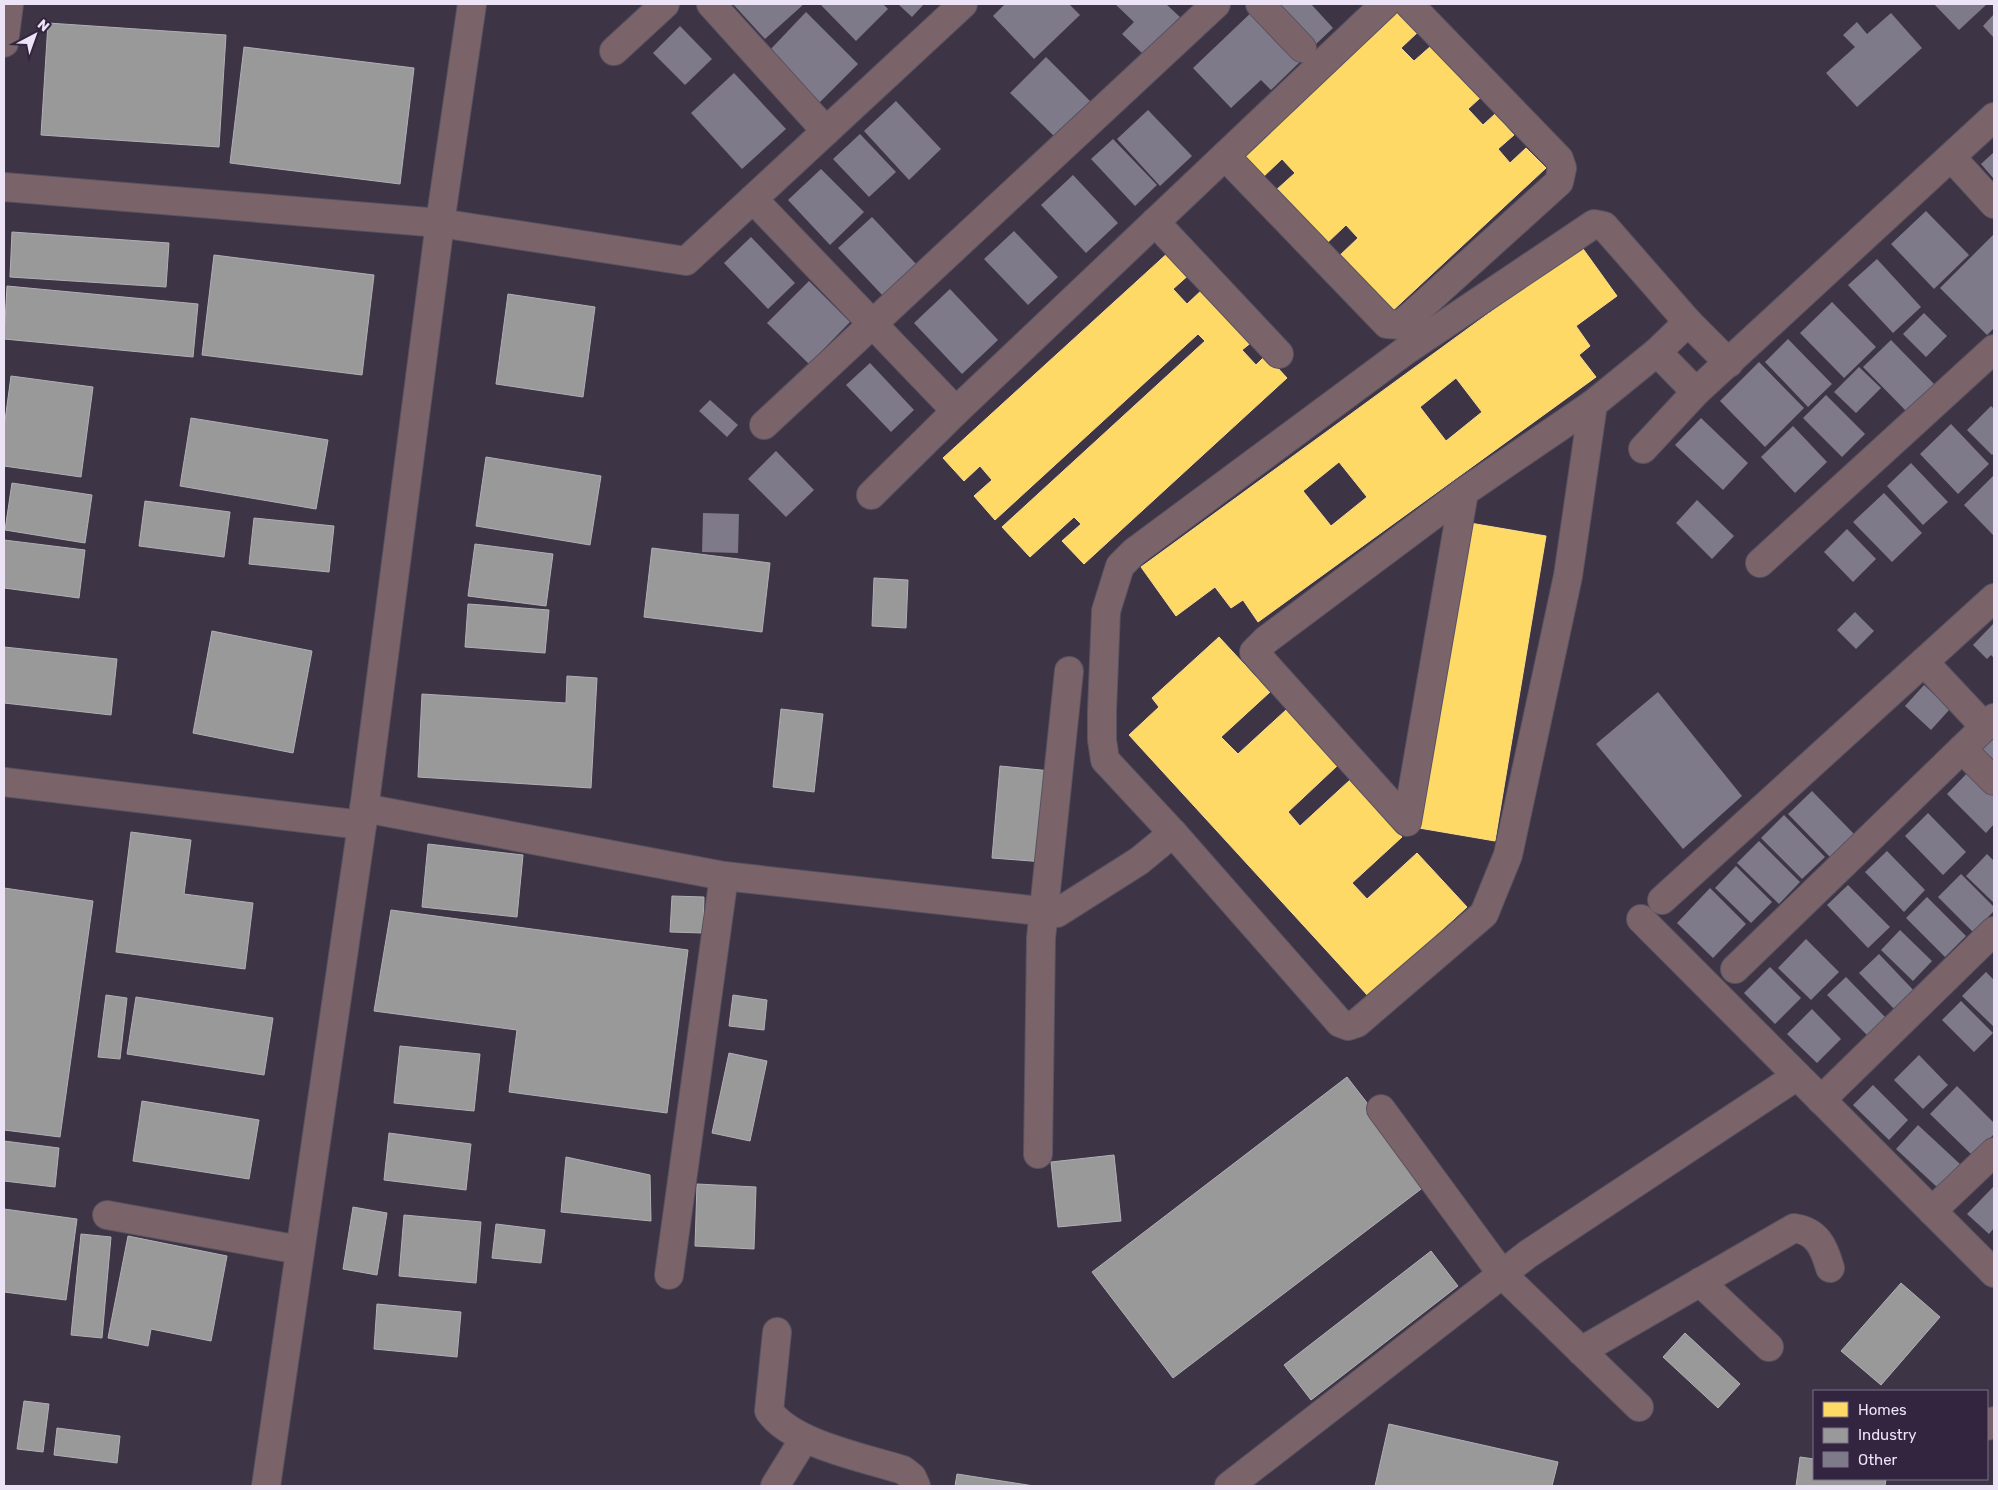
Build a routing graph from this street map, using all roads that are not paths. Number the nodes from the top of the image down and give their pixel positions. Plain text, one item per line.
1 (9, 4) edge
2 (472, 4) edge
3 (665, 4) edge
4 (710, 4) edge
5 (963, 4) edge
6 (1216, 4) edge
7 (1260, 4) edge
8 (1386, 4) edge
9 (1409, 4) edge
10 (4, 43) edge
11 (1302, 48) dead end
12 (614, 51) dead end
13 (1994, 117) edge
14 (826, 131) junction
15 (1225, 156) junction
16 (1952, 158) junction
17 (4, 187) edge
18 (753, 199) junction
19 (1994, 204) edge
20 (1156, 222) junction
21 (440, 223) junction
22 (1688, 322) junction
23 (872, 324) junction
24 (1994, 349) edge
25 (1657, 352) junction
26 (1279, 354) dead end
27 (1728, 363) junction
28 (1696, 392) junction
29 (1593, 404) junction
30 (956, 411) junction
31 (764, 425) dead end
32 (1643, 449) dead end
33 (1464, 492) junction
34 (871, 494) dead end
35 (1760, 563) dead end
36 (1994, 598) edge
37 (1924, 662) junction
38 (1069, 671) dead end
39 (1990, 723) edge
40 (1962, 749) junction
41 (1994, 781) edge
42 (4, 782) edge
43 (363, 816) junction
44 (1173, 833) junction
45 (724, 876) junction
46 (1662, 900) dead end
47 (1045, 912) junction
48 (1641, 919) dead end
49 (1994, 931) edge
50 (1735, 969) dead end
51 (1797, 1076) junction
52 (1821, 1100) junction
53 (1381, 1109) dead end
54 (1994, 1152) edge
55 (1038, 1154) dead end
56 (1932, 1212) junction
57 (107, 1215) dead end
58 (300, 1250) junction
59 (1830, 1268) dead end
60 (1994, 1273) edge
61 (669, 1275) dead end
62 (1496, 1280) junction
63 (1700, 1282) junction
64 (777, 1332) dead end
65 (1769, 1347) dead end
66 (1581, 1351) junction
67 (1639, 1407) dead end
68 (804, 1438) junction
69 (266, 1486) edge
70 (775, 1486) edge
71 (916, 1486) edge
72 (1230, 1486) edge

1 - 10 street
2 - 21 street
3 - 12 street
4 - 14 street
5 - 14 street
6 - 23 street
7 - 11 street
8 - 15 street
9 - 15 street
13 - 16 street
14 - 18 street
15 - 20 street
16 - 19 street
16 - 27 street
17 - 21 street
18 - 21 street
18 - 23 street
20 - 26 street
20 - 30 street
21 - 43 street
22 - 25 street
22 - 27 street
22 - 44 street
23 - 30 street
23 - 31 street
24 - 35 street
25 - 28 street
25 - 29 street
27 - 28 street
28 - 32 street
29 - 33 street
29 - 44 street
30 - 34 street
33 - 33 street
36 - 37 street
37 - 39 street
37 - 46 street
38 - 47 street
39 - 40 street
40 - 41 street
40 - 50 street
42 - 43 street
43 - 45 street
43 - 58 street
44 - 47 street
45 - 47 street
45 - 61 street
47 - 55 street
48 - 51 street
49 - 52 street
51 - 52 street
51 - 62 street
52 - 56 street
53 - 62 street
54 - 56 street
56 - 60 street
57 - 58 street
58 - 69 street
59 - 63 street
62 - 66 street
62 - 72 street
63 - 65 street
63 - 66 street
64 - 68 street
66 - 67 street
68 - 70 street
68 - 71 street

